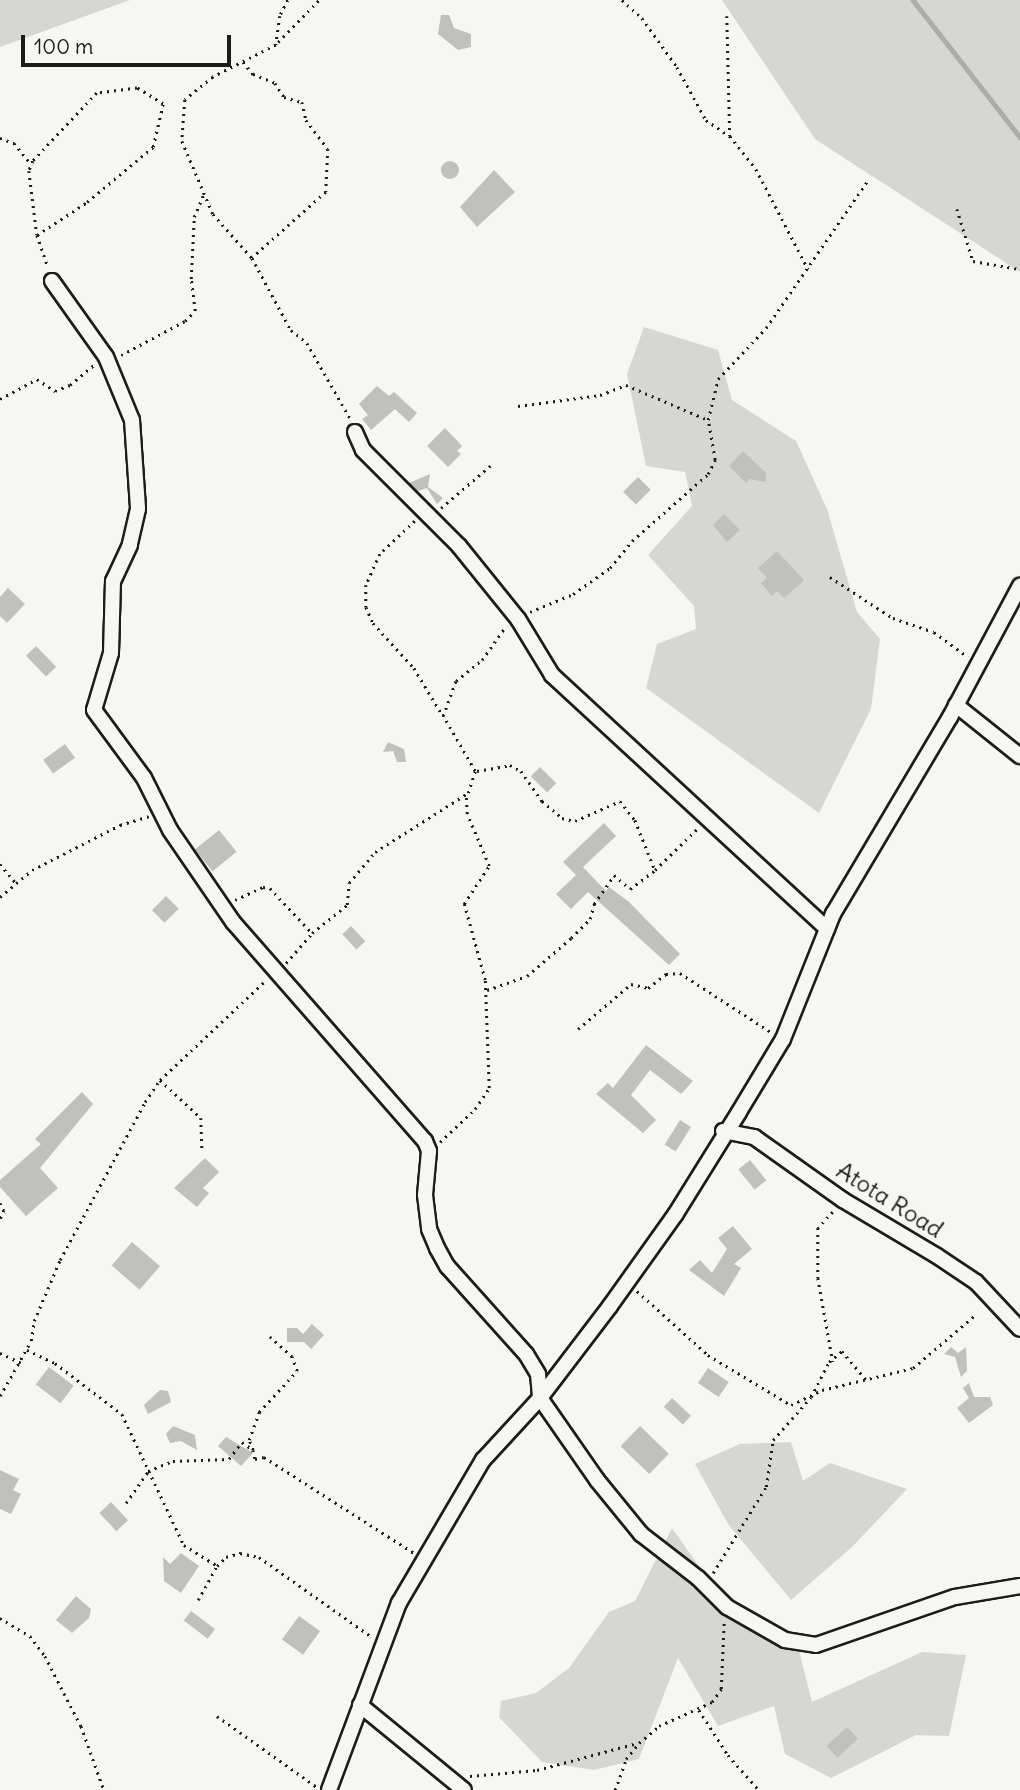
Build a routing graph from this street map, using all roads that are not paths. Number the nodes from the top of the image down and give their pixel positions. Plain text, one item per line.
1 (52, 281) road end
2 (355, 432) road end
3 (1020, 586) edge
4 (956, 705) junction
5 (1020, 756) edge
6 (827, 929) junction
7 (723, 1131) junction
8 (1020, 1329) edge
9 (540, 1398) junction
10 (1020, 1586) edge
11 (360, 1705) junction
12 (329, 1790) edge
13 (464, 1790) edge

1 - 9 street
2 - 6 street
3 - 4 street
4 - 5 street
4 - 6 street
6 - 7 street
7 - 8 street, Atota Road
7 - 9 street
9 - 10 street
9 - 11 street
11 - 12 street
11 - 13 street

